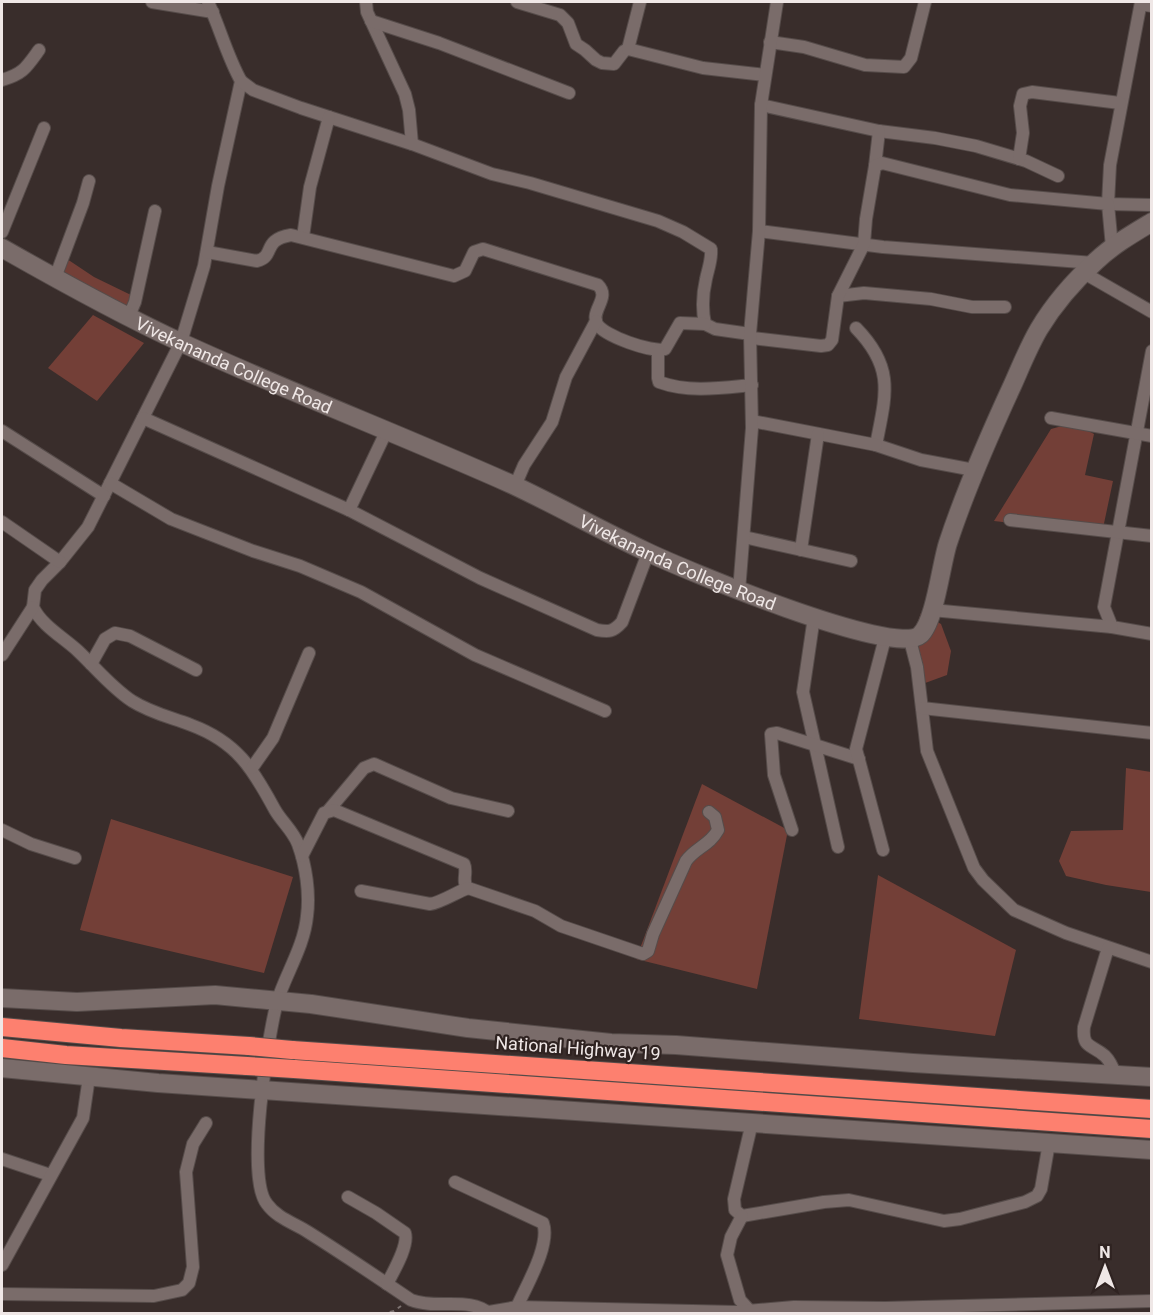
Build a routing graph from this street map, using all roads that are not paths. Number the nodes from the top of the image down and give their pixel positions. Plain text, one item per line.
1 (152, 2) edge
2 (366, 2) edge
3 (517, 2) edge
4 (640, 2) edge
5 (777, 2) edge
6 (926, 2) edge
7 (1141, 2) edge
8 (1146, 2) edge
9 (1152, 3) edge
10 (210, 7) edge
11 (371, 21) junction
12 (770, 42) junction
13 (628, 49) junction
14 (39, 50) dead end
15 (765, 75) junction
16 (2, 80) edge
17 (241, 81) junction
18 (569, 93) dead end
19 (1120, 103) junction
20 (761, 105) junction
21 (329, 117) junction
22 (44, 128) dead end
23 (879, 131) junction
24 (412, 144) junction
25 (1019, 159) junction
26 (875, 166) junction
27 (1058, 176) dead end
28 (89, 181) dead end
29 (1107, 204) junction
30 (1152, 206) edge
31 (155, 211) dead end
32 (1152, 222) edge
33 (759, 231) junction
34 (2, 232) edge
35 (303, 237) junction
36 (864, 244) junction
37 (1112, 247) junction
38 (2, 248) edge
39 (207, 252) junction
40 (1089, 268) junction
41 (55, 278) junction
42 (838, 296) junction
43 (1005, 307) dead end
44 (1152, 312) edge
45 (129, 316) junction
46 (596, 321) junction
47 (705, 324) junction
48 (856, 328) dead end
49 (751, 336) junction
50 (180, 342) junction
51 (658, 351) junction
52 (1152, 351) edge
53 (752, 385) junction
54 (142, 418) junction
55 (1051, 418) dead end
56 (752, 421) junction
57 (387, 430) junction
58 (2, 431) edge
59 (818, 434) junction
60 (1137, 434) junction
61 (1152, 436) edge
62 (876, 445) junction
63 (974, 470) junction
64 (110, 483) junction
65 (515, 486) junction
66 (104, 496) junction
67 (350, 510) junction
68 (1010, 520) dead end
69 (2, 522) edge
70 (1118, 532) junction
71 (1152, 536) edge
72 (744, 537) junction
73 (801, 550) junction
74 (648, 553) junction
75 (851, 561) dead end
76 (60, 562) junction
77 (740, 591) junction
78 (33, 607) junction
79 (932, 610) junction
80 (814, 617) junction
81 (1112, 627) junction
82 (1152, 634) edge
83 (885, 638) junction
84 (910, 640) junction
85 (309, 653) dead end
86 (2, 655) edge
87 (91, 664) junction
88 (196, 670) dead end
89 (922, 708) junction
90 (605, 711) dead end
91 (1152, 733) edge
92 (815, 744) junction
93 (859, 759) junction
94 (252, 768) junction
95 (328, 811) junction
96 (508, 811) dead end
97 (709, 812) dead end
98 (2, 830) edge
99 (792, 830) dead end
100 (838, 847) dead end
101 (882, 850) dead end
102 (302, 856) junction
103 (75, 858) dead end
104 (468, 888) junction
105 (361, 891) dead end
106 (1108, 948) junction
107 (1152, 963) edge
108 (2, 998) edge
109 (278, 1000) junction
110 (2, 1027) edge
111 (2, 1048) edge
112 (2, 1068) edge
113 (1115, 1074) junction
114 (89, 1077) junction
115 (1152, 1077) edge
116 (260, 1090) junction
117 (1152, 1109) edge
118 (206, 1123) dead end
119 (1152, 1129) edge
120 (750, 1131) dead end
121 (1049, 1143) junction
122 (1152, 1150) edge
123 (2, 1158) edge
124 (51, 1175) junction
125 (455, 1182) dead end
126 (348, 1197) dead end
127 (741, 1216) junction
128 (2, 1266) edge
129 (387, 1284) junction
130 (2, 1294) edge
131 (1152, 1301) edge
132 (518, 1307) junction
133 (750, 1311) junction
134 (489, 1313) edge

1 - 10 street
2 - 11 street
3 - 13 street
4 - 13 street
5 - 12 street
6 - 12 street
7 - 19 street
8 - 9 main road
10 - 17 street
11 - 18 street
11 - 24 street
12 - 15 street
13 - 15 street
14 - 16 street
15 - 20 street
17 - 21 street
17 - 39 street
19 - 25 street
19 - 29 street
20 - 23 street
20 - 33 street
21 - 24 street
21 - 35 street
22 - 34 street
23 - 25 street
23 - 26 street
24 - 47 street
25 - 27 street
26 - 29 street
26 - 36 street
28 - 41 street
29 - 30 street
29 - 37 street
31 - 45 street
32 - 37 main road
33 - 36 street
33 - 49 street
35 - 39 street
35 - 46 street
36 - 40 street
36 - 42 street
37 - 40 main road
38 - 41 main road, Vivekananda College Road
39 - 50 street
40 - 44 street
40 - 63 main road
41 - 45 main road, Vivekananda College Road
42 - 43 street
42 - 49 street
45 - 50 main road, Vivekananda College Road
46 - 51 street
46 - 65 street
47 - 49 street
47 - 51 street
48 - 62 street
49 - 53 street
50 - 54 street
50 - 57 main road, Vivekananda College Road
51 - 53 street
52 - 60 street
53 - 56 street
54 - 64 street
54 - 67 street
55 - 60 street
56 - 59 street
56 - 72 street
57 - 65 main road, Vivekananda College Road
57 - 67 street
58 - 66 street
59 - 62 street
59 - 73 street
60 - 61 street
60 - 70 street
62 - 63 street
63 - 79 main road
64 - 66 street
64 - 90 street
65 - 74 main road, Vivekananda College Road
66 - 76 street
67 - 74 street
68 - 70 street
69 - 76 street
70 - 71 street
70 - 81 street
72 - 73 street
72 - 77 street
73 - 75 street
74 - 77 main road, Vivekananda College Road
76 - 78 street
77 - 80 main road, Vivekananda College Road
78 - 86 street
78 - 87 street
79 - 81 street
79 - 84 main road
80 - 83 main road, Vivekananda College Road
80 - 92 street
81 - 82 street
83 - 84 main road, Vivekananda College Road
83 - 93 street
84 - 89 street
85 - 94 street
87 - 88 street
87 - 94 street
89 - 91 street
89 - 106 street
92 - 93 street
92 - 99 street
92 - 100 street
93 - 101 street
94 - 102 street
95 - 96 street
95 - 102 street
95 - 104 street
97 - 104 street
98 - 103 street
102 - 109 street
104 - 105 street
106 - 107 street
106 - 113 street
108 - 109 main road
109 - 113 main road
109 - 116 street
110 - 117 highway, National Highway 19, bridge
111 - 119 highway, bridge
112 - 114 main road
113 - 115 main road
114 - 116 main road
114 - 124 street
116 - 121 main road
116 - 129 street
118 - 130 street
120 - 127 street
121 - 122 main road
121 - 127 street
123 - 124 street
124 - 128 street
125 - 132 street
126 - 129 street
127 - 133 street
129 - 134 street
131 - 133 street
132 - 133 street
132 - 134 street

